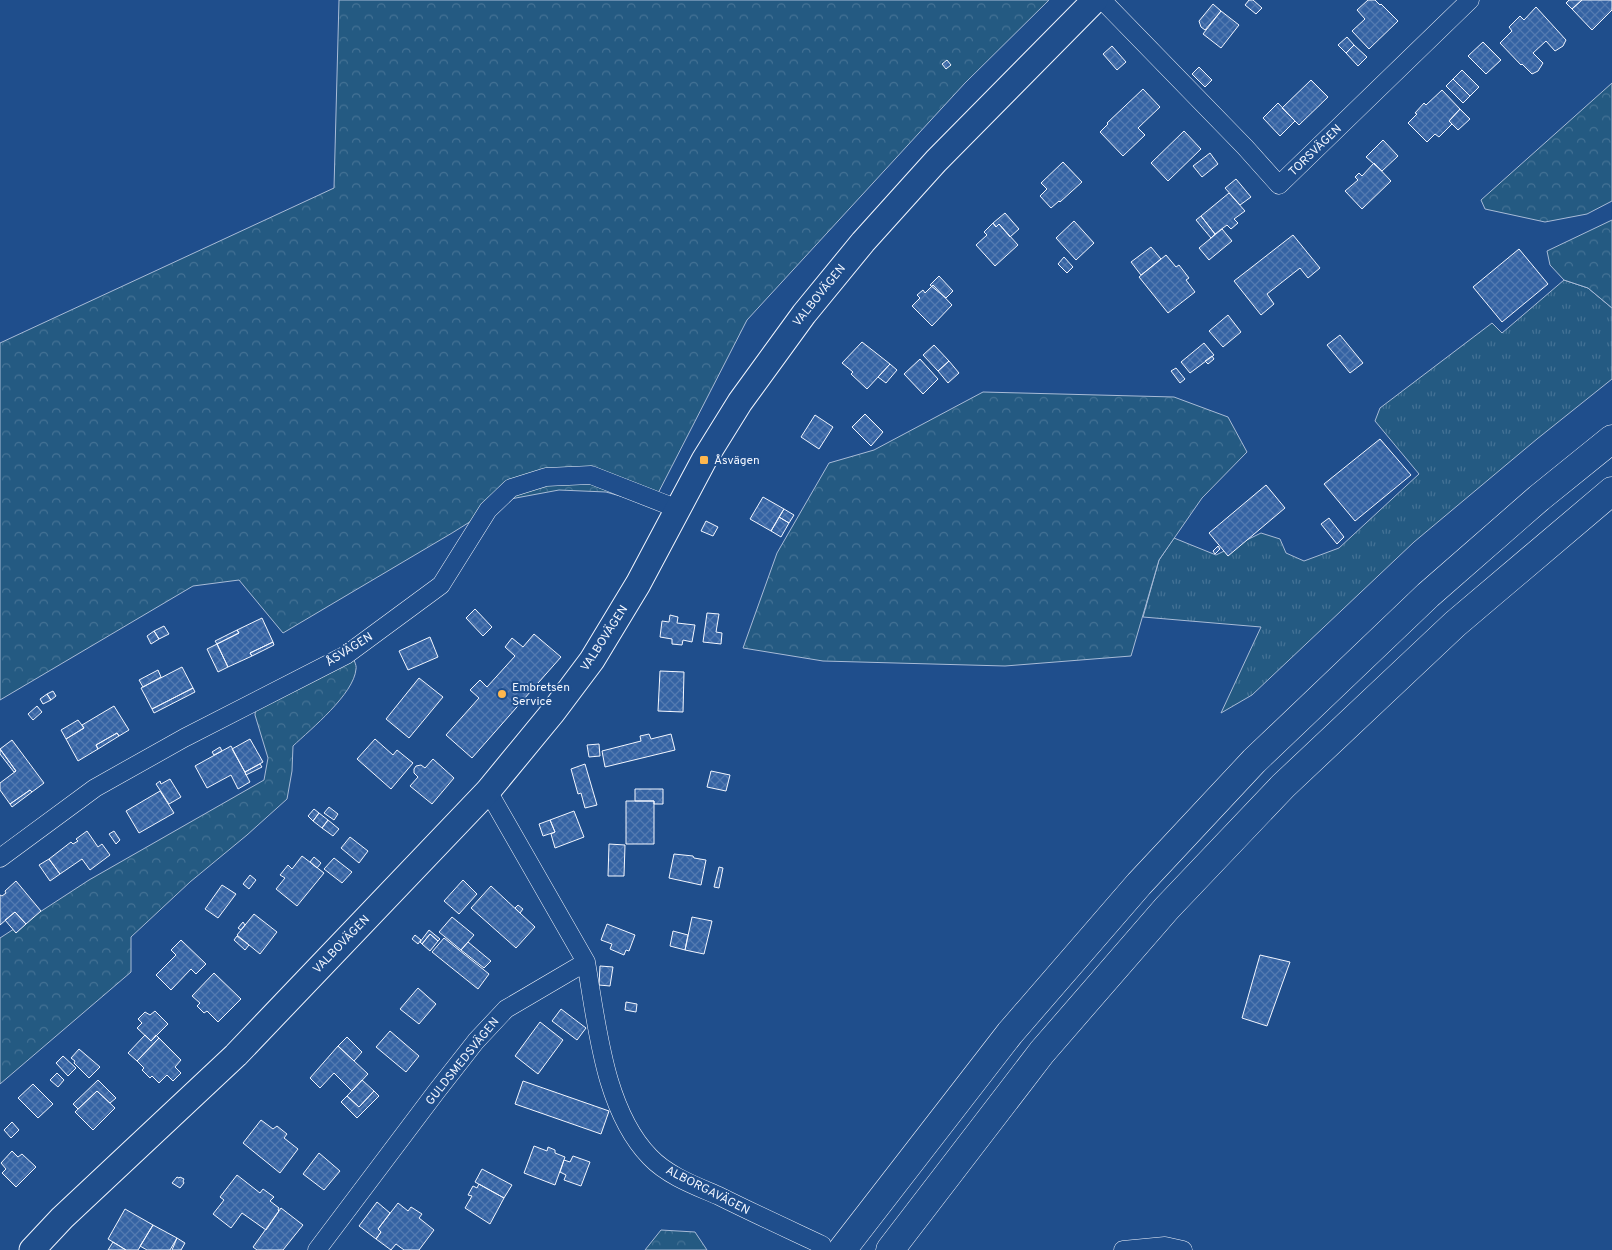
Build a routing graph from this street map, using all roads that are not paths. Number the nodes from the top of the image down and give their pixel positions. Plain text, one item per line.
1 (1095, 0) edge
2 (1102, 0) edge
3 (1470, 0) edge
4 (1612, 439) edge
5 (1612, 491) edge
6 (678, 509) junction
7 (488, 791) junction
8 (0, 858) edge
9 (586, 962) junction
10 (39, 1247) edge
11 (832, 1247) edge
12 (317, 1250) edge
13 (890, 1250) edge
14 (1123, 1250) edge
15 (1184, 1250) edge

1 - 6 main road, VALBOVÄGEN
2 - 3 street, TORSVÄGEN
4 - 11 highway
5 - 13 highway
6 - 7 main road, VALBOVÄGEN
6 - 8 street, ÅSVÄGEN
7 - 9 street
7 - 10 main road, VALBOVÄGEN
9 - 11 street, ALBORGAVÄGEN
9 - 12 street, GULDSMEDSVÄGEN
14 - 15 street

